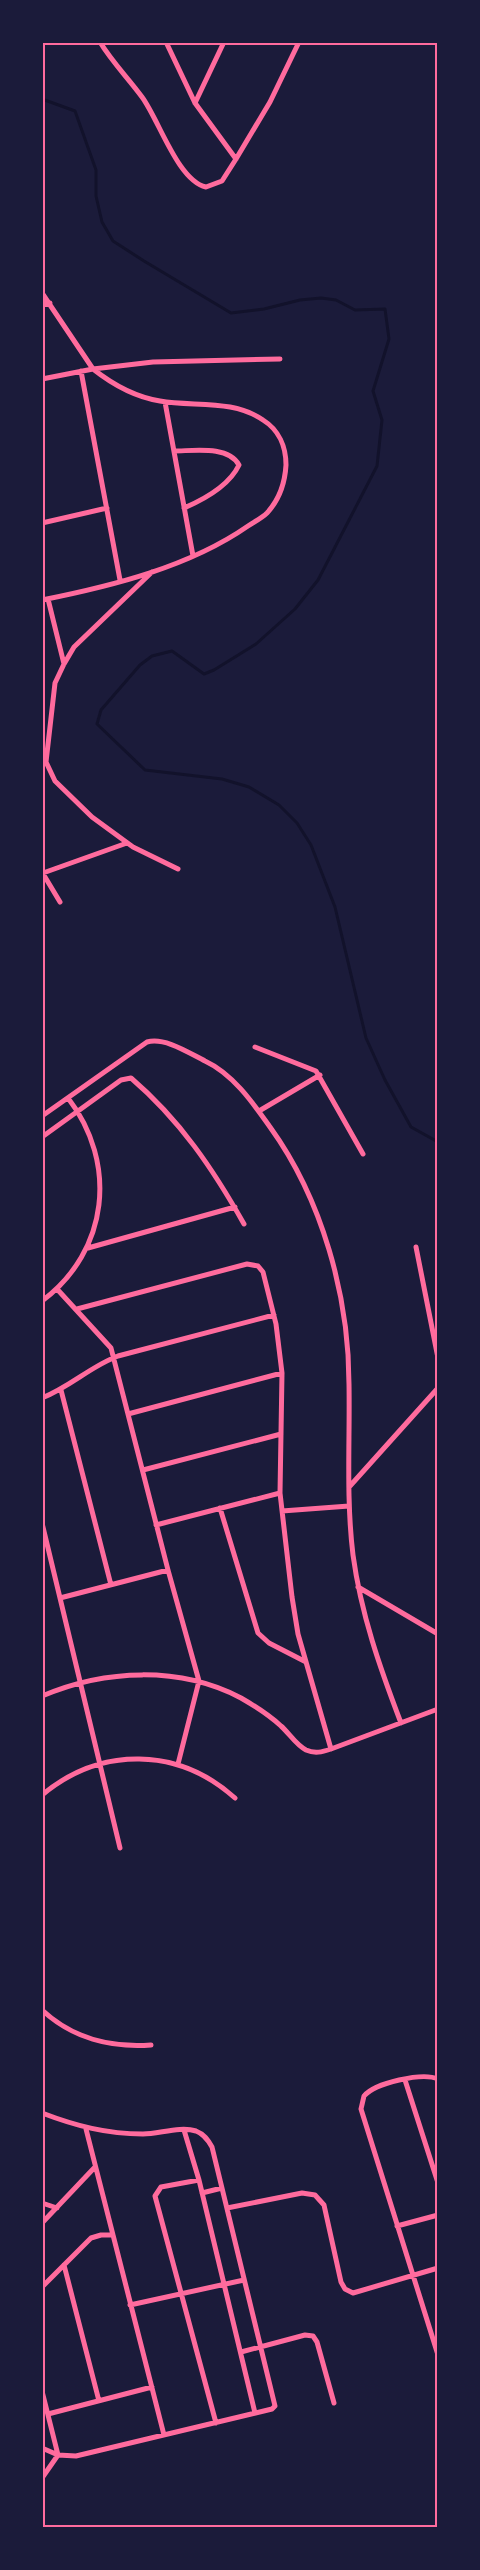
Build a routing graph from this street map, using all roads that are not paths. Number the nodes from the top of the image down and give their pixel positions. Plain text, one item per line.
1 (100, 42) edge
2 (166, 42) edge
3 (224, 42) edge
4 (296, 43) edge
5 (195, 103) junction
6 (236, 159) junction
7 (42, 293) edge
8 (50, 303) junction
9 (42, 304) edge
10 (280, 359) dead end
11 (93, 368) junction
12 (81, 371) junction
13 (42, 379) edge
14 (165, 402) junction
15 (174, 451) junction
16 (107, 508) junction
17 (184, 508) junction
18 (42, 523) edge
19 (192, 556) junction
20 (152, 571) junction
21 (120, 580) junction
22 (45, 599) edge
23 (64, 664) junction
24 (44, 763) edge
25 (127, 843) junction
26 (178, 869) dead end
27 (43, 873) edge
28 (45, 881) edge
29 (60, 902) dead end
30 (255, 1047) dead end
31 (320, 1075) junction
32 (68, 1098) junction
33 (78, 1111) junction
34 (259, 1111) junction
35 (42, 1116) edge
36 (42, 1136) edge
37 (363, 1154) dead end
38 (234, 1207) junction
39 (244, 1224) dead end
40 (416, 1247) dead end
41 (88, 1248) junction
42 (57, 1289) junction
43 (42, 1300) edge
44 (77, 1309) junction
45 (274, 1315) junction
46 (114, 1358) junction
47 (438, 1358) edge
48 (282, 1374) junction
49 (438, 1388) edge
50 (61, 1390) junction
51 (42, 1398) edge
52 (128, 1414) junction
53 (281, 1434) junction
54 (142, 1470) junction
55 (349, 1486) junction
56 (280, 1492) junction
57 (349, 1506) junction
58 (220, 1508) junction
59 (282, 1511) junction
60 (156, 1525) junction
61 (43, 1527) edge
62 (168, 1570) junction
63 (111, 1585) junction
64 (358, 1587) junction
65 (60, 1598) junction
66 (438, 1634) edge
67 (306, 1662) junction
68 (199, 1681) junction
69 (80, 1682) junction
70 (42, 1696) edge
71 (438, 1709) edge
72 (401, 1723) junction
73 (331, 1749) junction
74 (100, 1764) junction
75 (178, 1764) junction
76 (42, 1795) edge
77 (235, 1798) dead end
78 (120, 1848) dead end
79 (42, 2010) edge
80 (151, 2045) dead end
81 (405, 2080) junction
82 (438, 2080) edge
83 (42, 2113) edge
84 (86, 2129) junction
85 (184, 2130) junction
86 (95, 2167) junction
87 (199, 2180) junction
88 (438, 2183) edge
89 (222, 2188) junction
90 (202, 2193) junction
91 (42, 2202) edge
92 (57, 2208) junction
93 (226, 2208) junction
94 (438, 2215) edge
95 (42, 2223) edge
96 (397, 2226) junction
97 (113, 2235) junction
98 (64, 2265) junction
99 (438, 2268) edge
100 (413, 2276) junction
101 (244, 2280) junction
102 (224, 2284) junction
103 (42, 2287) edge
104 (181, 2294) junction
105 (130, 2305) junction
106 (261, 2347) junction
107 (241, 2352) junction
108 (438, 2355) edge
109 (152, 2387) junction
110 (42, 2391) edge
111 (99, 2400) junction
112 (334, 2403) dead end
113 (255, 2413) junction
114 (48, 2414) junction
115 (216, 2423) junction
116 (164, 2435) junction
117 (42, 2448) edge
118 (58, 2455) junction
119 (42, 2478) edge

1 - 6 street
2 - 5 street
3 - 5 street
4 - 6 street
5 - 6 street
7 - 8 street
8 - 9 street
8 - 11 street
10 - 11 street
11 - 12 street
11 - 14 street
12 - 13 street
12 - 16 street
14 - 15 street
14 - 19 street
15 - 17 street
15 - 17 street
16 - 18 street
16 - 21 street
17 - 19 street
19 - 20 street
20 - 21 street
20 - 23 street
21 - 22 street
22 - 23 street
23 - 24 street
24 - 25 street
25 - 26 street
25 - 27 street
27 - 28 street
28 - 29 street
30 - 31 street
31 - 34 street
31 - 37 street
32 - 33 street
32 - 34 street
32 - 35 street
33 - 36 street
33 - 38 street
33 - 41 street
34 - 55 street
38 - 39 street
38 - 41 street
40 - 47 street
41 - 42 street
42 - 43 street
42 - 44 street
44 - 45 street
44 - 46 street
45 - 46 street
45 - 48 street
46 - 50 street
46 - 52 street
48 - 52 street
48 - 53 street
49 - 55 street
50 - 51 street
50 - 63 street
52 - 54 street
53 - 54 street
53 - 56 street
54 - 60 street
55 - 57 street
56 - 58 street
56 - 59 street
57 - 59 street
57 - 64 street
58 - 60 street
58 - 67 street
59 - 67 street
60 - 62 street
61 - 65 street
62 - 63 street
62 - 68 street
63 - 65 street
64 - 66 street
64 - 72 street
65 - 69 street
67 - 73 street
68 - 69 street
68 - 73 street
68 - 75 street
69 - 70 street
69 - 74 street
71 - 72 street
72 - 73 street
74 - 75 street
74 - 76 street
74 - 78 street
75 - 77 street
79 - 80 street
81 - 82 street
81 - 88 street
81 - 96 street
83 - 84 street
84 - 85 street
84 - 86 street
85 - 87 street
85 - 89 street
86 - 92 street
86 - 97 street
87 - 90 street
87 - 104 street
89 - 90 street
89 - 93 street
90 - 102 street
91 - 92 street
92 - 95 street
93 - 100 street
93 - 101 street
94 - 96 street
96 - 100 street
97 - 98 street
97 - 105 street
98 - 103 street
98 - 111 street
99 - 100 street
100 - 108 street
101 - 102 street
101 - 106 street
102 - 104 street
102 - 107 street
104 - 105 street
104 - 115 street
105 - 109 street
106 - 107 street
106 - 112 street
106 - 113 street
107 - 113 street
109 - 111 street
109 - 116 street
110 - 114 street
111 - 114 street
113 - 115 street
114 - 118 street
115 - 116 street
116 - 118 street
117 - 118 street
118 - 119 street

